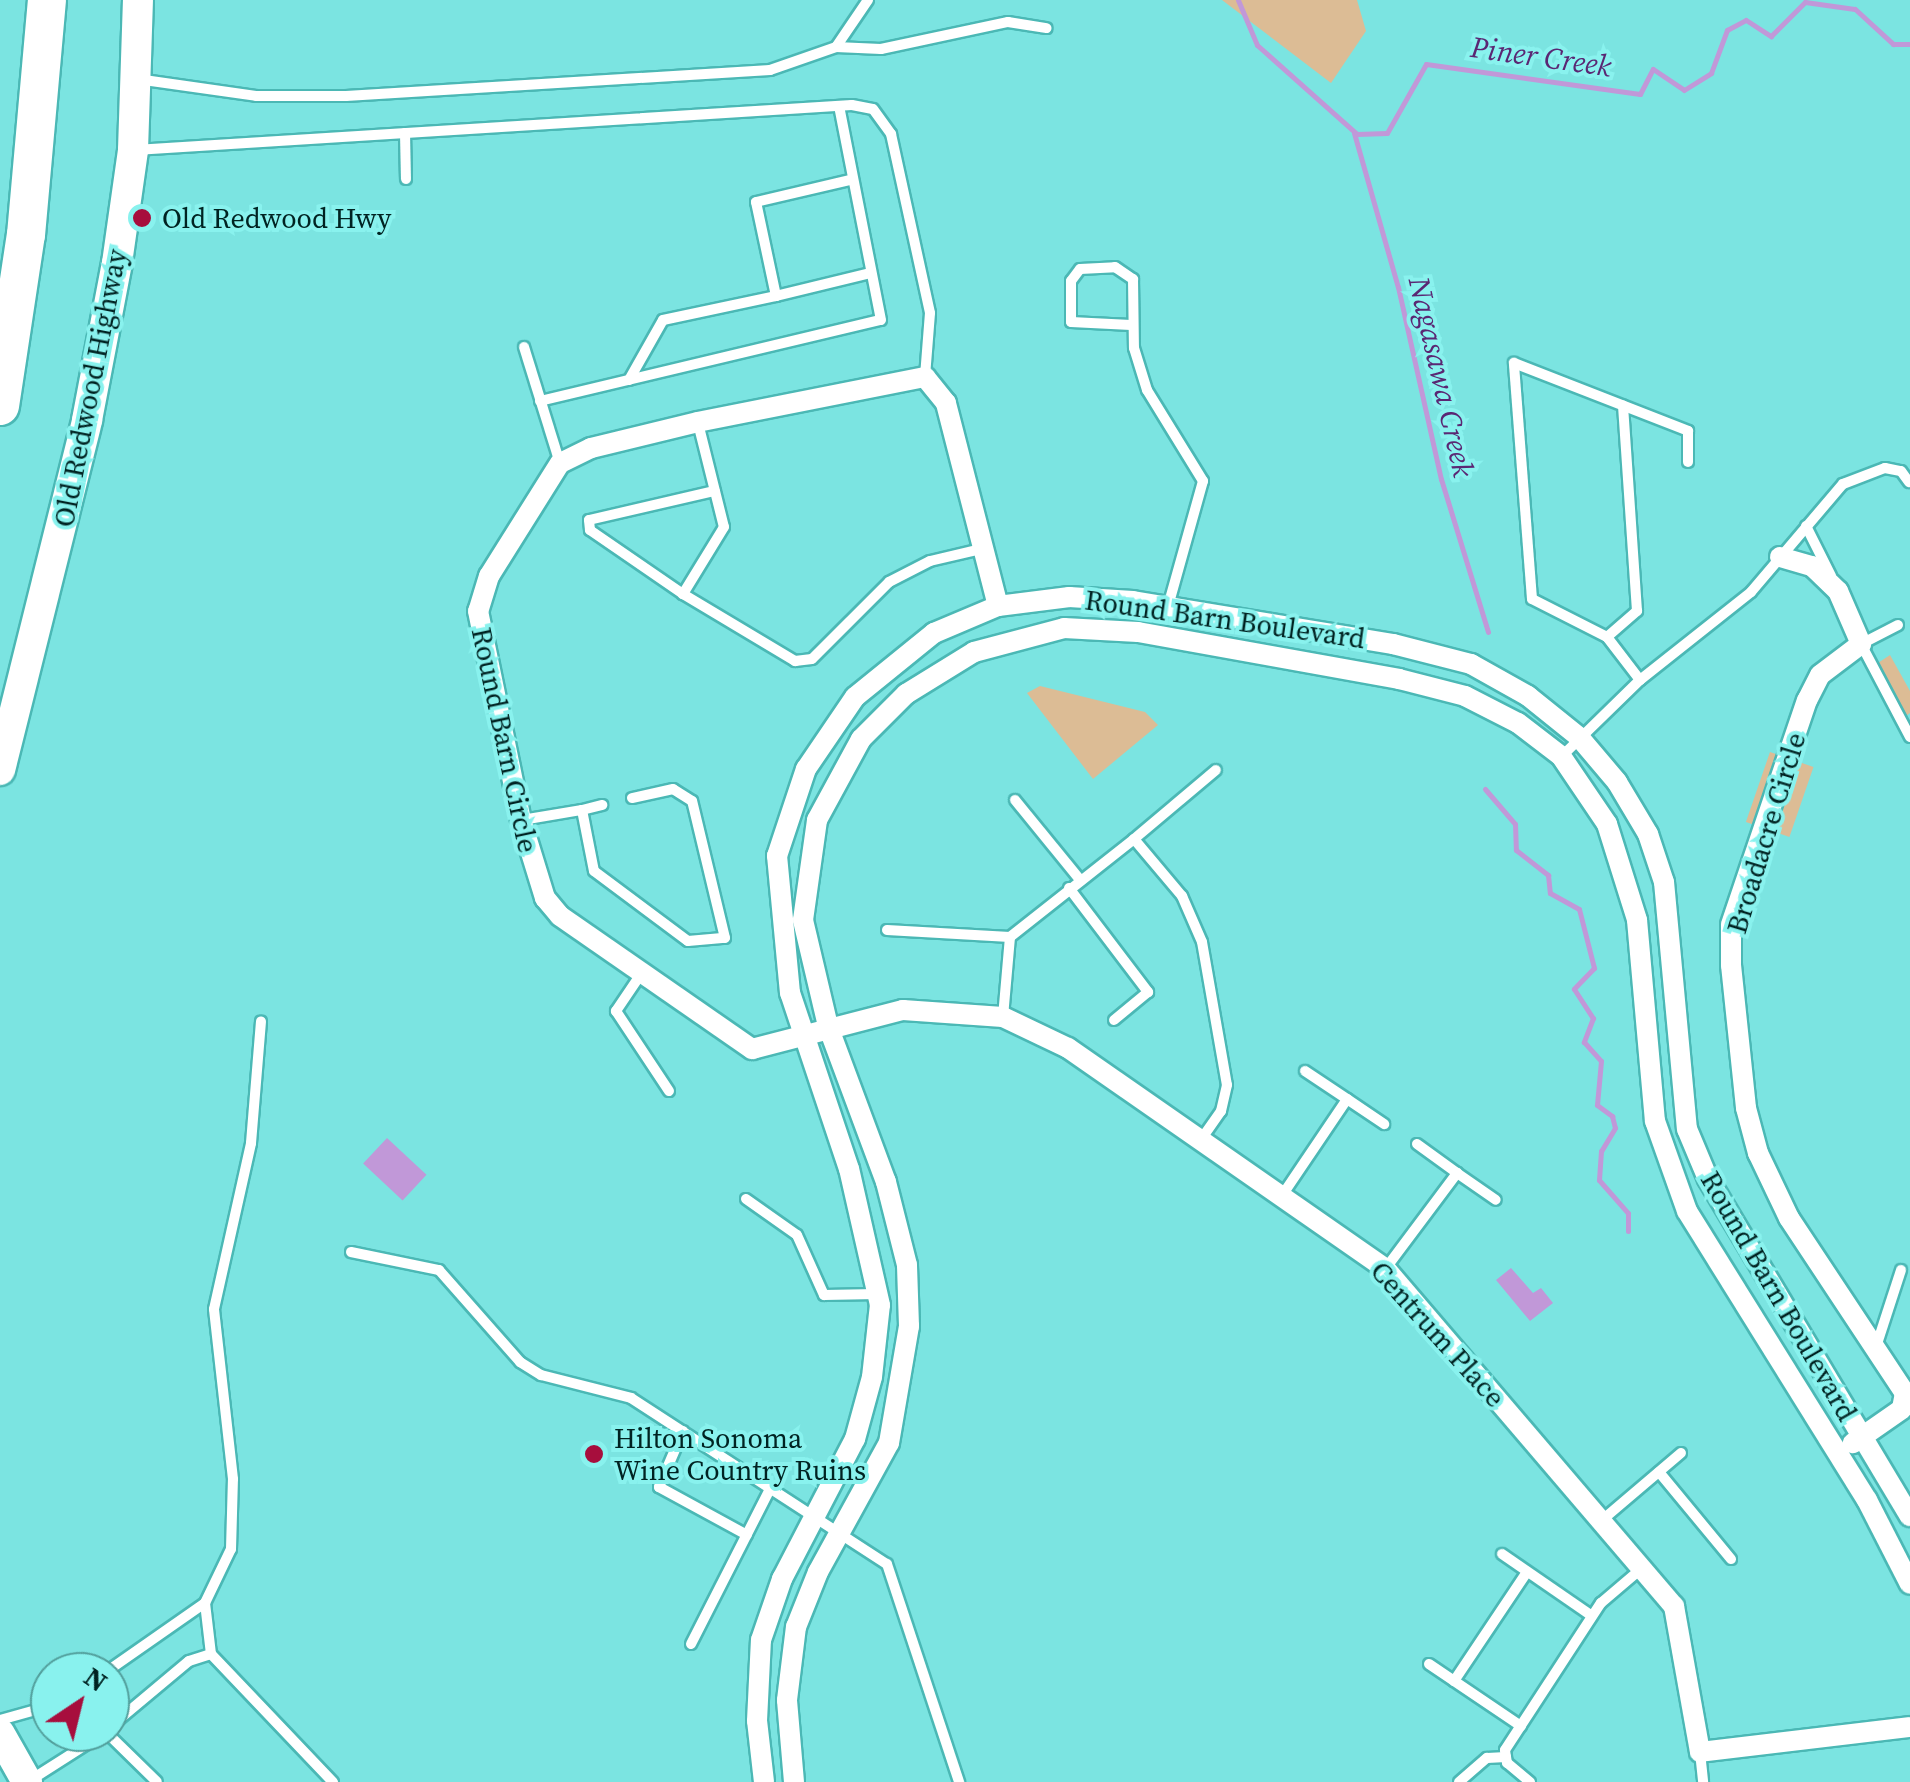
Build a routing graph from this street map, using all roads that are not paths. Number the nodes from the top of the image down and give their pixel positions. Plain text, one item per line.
1 (47, 0) edge
2 (138, 0) edge
3 (868, 0) edge
4 (1047, 28) dead end
5 (836, 47) junction
6 (136, 79) junction
7 (839, 106) junction
8 (404, 133) junction
9 (133, 150) junction
10 (406, 178) dead end
11 (850, 180) junction
12 (870, 273) junction
13 (776, 296) junction
14 (1132, 325) junction
15 (524, 347) dead end
16 (925, 376) junction
17 (629, 380) junction
18 (540, 402) junction
19 (1623, 405) junction
20 (0, 406) edge
21 (698, 422) junction
22 (1688, 462) dead end
23 (560, 464) junction
24 (1909, 482) edge
25 (715, 491) junction
26 (1806, 526) junction
27 (981, 549) junction
28 (1780, 558) junction
29 (1838, 591) junction
30 (683, 594) junction
31 (998, 606) junction
32 (1168, 607) junction
33 (1898, 625) dead end
34 (1607, 637) junction
35 (1861, 644) junction
36 (1640, 680) junction
37 (1910, 737) edge
38 (1579, 738) junction
39 (1561, 756) junction
40 (0, 770) edge
41 (1216, 770) dead end
42 (632, 798) dead end
43 (1016, 800) dead end
44 (602, 805) dead end
45 (582, 810) junction
46 (521, 820) junction
47 (1134, 839) junction
48 (1080, 880) junction
49 (1069, 888) junction
50 (887, 930) dead end
51 (1010, 938) junction
52 (641, 974) junction
53 (1003, 1016) junction
54 (1114, 1020) dead end
55 (260, 1021) dead end
56 (828, 1026) junction
57 (802, 1037) junction
58 (1305, 1071) dead end
59 (669, 1091) dead end
60 (1347, 1099) junction
61 (1384, 1124) dead end
62 (1200, 1141) junction
63 (1418, 1144) dead end
64 (1457, 1173) junction
65 (1280, 1198) junction
66 (746, 1199) dead end
67 (1496, 1200) dead end
68 (351, 1252) dead end
69 (1385, 1268) junction
70 (1901, 1270) dead end
71 (878, 1294) junction
72 (1876, 1348) junction
73 (683, 1431) junction
74 (1862, 1437) junction
75 (1836, 1452) junction
76 (1681, 1453) dead end
77 (1659, 1472) junction
78 (770, 1489) junction
79 (814, 1516) junction
80 (1910, 1516) edge
81 (1601, 1520) junction
82 (842, 1530) junction
83 (747, 1535) junction
84 (1502, 1554) dead end
85 (1731, 1559) dead end
86 (1642, 1569) junction
87 (1527, 1572) junction
88 (1910, 1584) edge
89 (205, 1603) junction
90 (1592, 1616) junction
91 (691, 1644) dead end
92 (211, 1654) junction
93 (130, 1655) edge
94 (1429, 1664) dead end
95 (1454, 1680) junction
96 (130, 1710) edge
97 (30, 1712) edge
98 (0, 1720) edge
99 (1521, 1726) junction
100 (1910, 1727) edge
101 (0, 1734) edge
102 (1700, 1752) junction
103 (1506, 1757) junction
104 (28, 1782) edge
105 (158, 1782) edge
106 (333, 1782) edge
107 (764, 1782) edge
108 (794, 1782) edge
109 (958, 1782) edge
110 (1458, 1782) edge
111 (1530, 1782) edge
112 (1703, 1782) edge

1 - 20 highway
2 - 6 main road, Old Redwood Highway
3 - 5 lane
4 - 5 lane
5 - 6 lane
6 - 9 main road, Old Redwood Highway
7 - 8 lane
7 - 11 lane
7 - 16 lane
8 - 9 lane
8 - 10 lane
9 - 40 main road, Old Redwood Highway
11 - 12 lane
11 - 13 lane
12 - 13 lane
12 - 17 lane
13 - 17 lane
14 - 14 lane
14 - 32 lane
15 - 18 lane
16 - 21 street
16 - 27 street
17 - 18 lane
18 - 23 lane
19 - 22 lane
19 - 34 lane
19 - 34 lane
21 - 23 street
21 - 25 lane
23 - 46 street, Round Barn Circle
24 - 26 lane
25 - 30 lane
25 - 30 lane
26 - 28 lane
26 - 29 lane
27 - 30 lane
27 - 31 street
28 - 29 street
28 - 36 lane
29 - 35 street
31 - 32 street, Round Barn Boulevard
31 - 57 street, Round Barn Boulevard
32 - 38 street, Round Barn Boulevard
33 - 35 lane
34 - 36 lane
35 - 37 lane
35 - 72 street, Broadacre Circle
36 - 38 lane
38 - 39 lane
38 - 74 street, Round Barn Boulevard
39 - 56 street, Round Barn Boulevard
39 - 75 street, Round Barn Boulevard
41 - 47 lane
42 - 45 lane
43 - 48 lane
44 - 45 lane
45 - 46 lane
46 - 52 street, Round Barn Circle
47 - 48 lane
47 - 62 lane
48 - 49 lane
49 - 51 lane
49 - 54 lane
50 - 51 lane
51 - 53 lane
52 - 57 street, Round Barn Circle
52 - 59 lane
53 - 56 street, Centrum Place
53 - 62 street, Centrum Place
55 - 89 lane
56 - 57 street, Round Barn Circle
56 - 82 street, Round Barn Boulevard
57 - 71 street, Round Barn Boulevard
58 - 60 lane
60 - 61 lane
60 - 65 lane
62 - 65 street, Centrum Place
63 - 64 lane
64 - 67 lane
64 - 69 lane
65 - 69 street, Centrum Place
66 - 71 lane
68 - 73 lane
69 - 81 street, Centrum Place
70 - 72 lane
71 - 79 street, Round Barn Boulevard
72 - 74 street, Broadacre Circle
73 - 78 lane
73 - 83 lane
74 - 75 street, Broadacre Circle
74 - 80 street, Round Barn Boulevard
75 - 88 street, Round Barn Boulevard
76 - 77 lane
77 - 81 lane
77 - 85 lane
78 - 79 lane
78 - 83 lane
79 - 82 lane
79 - 107 street, Round Barn Boulevard
81 - 86 street, Centrum Place
82 - 108 street, Round Barn Boulevard
82 - 109 lane
83 - 91 lane
84 - 87 lane
86 - 90 lane
86 - 102 street, Centrum Place
87 - 90 lane
87 - 95 lane
89 - 92 lane
89 - 93 lane
90 - 99 lane
92 - 96 lane
92 - 106 lane
94 - 95 lane
95 - 99 lane
97 - 98 lane
99 - 103 lane
100 - 102 street
101 - 104 main road
102 - 112 lane
103 - 110 lane
103 - 111 lane
104 - 105 lane

